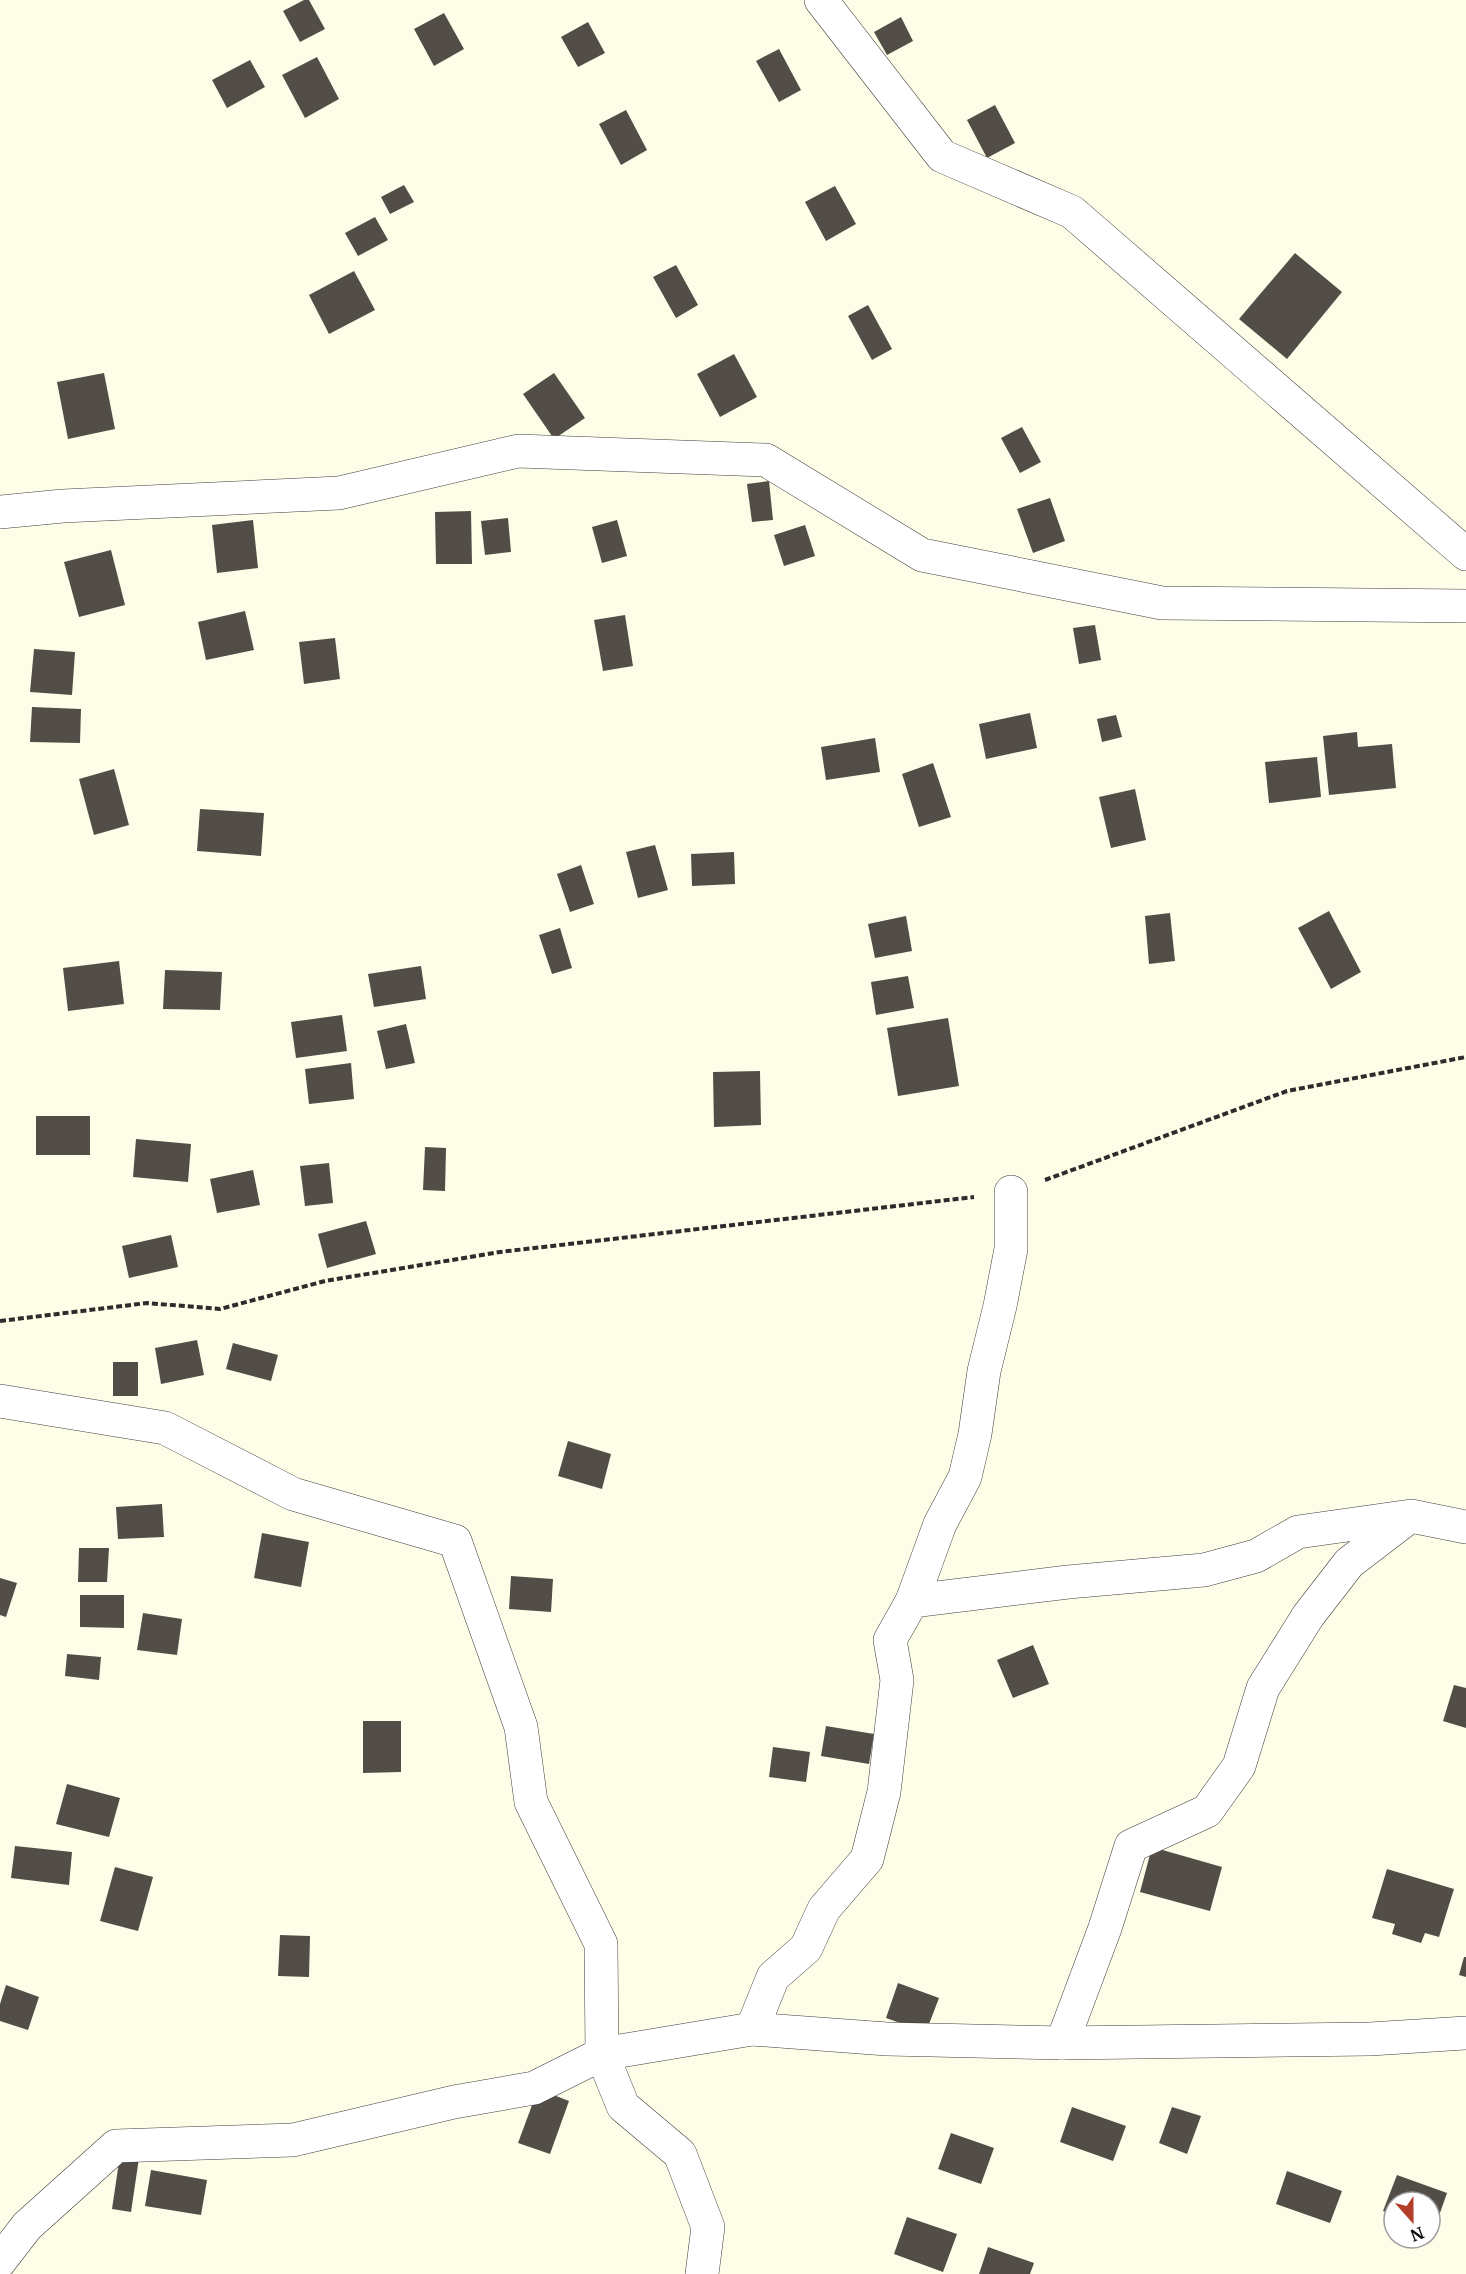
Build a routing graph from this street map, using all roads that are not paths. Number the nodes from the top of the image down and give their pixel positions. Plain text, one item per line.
1 (821, 0) edge
2 (0, 513) edge
3 (1466, 554) edge
4 (1466, 606) edge
5 (1011, 1192) road end
6 (0, 1401) edge
7 (1411, 1516) junction
8 (1466, 1527) edge
9 (912, 1600) junction
10 (752, 2029) junction
11 (1466, 2033) edge
12 (1062, 2043) junction
13 (602, 2054) junction
14 (0, 2262) edge
15 (702, 2274) edge

1 - 3 street
2 - 4 street
5 - 9 street
6 - 13 street
7 - 8 street
7 - 9 street
7 - 12 street
9 - 10 street
10 - 12 street
10 - 13 street
11 - 12 street
13 - 14 street
13 - 15 street

